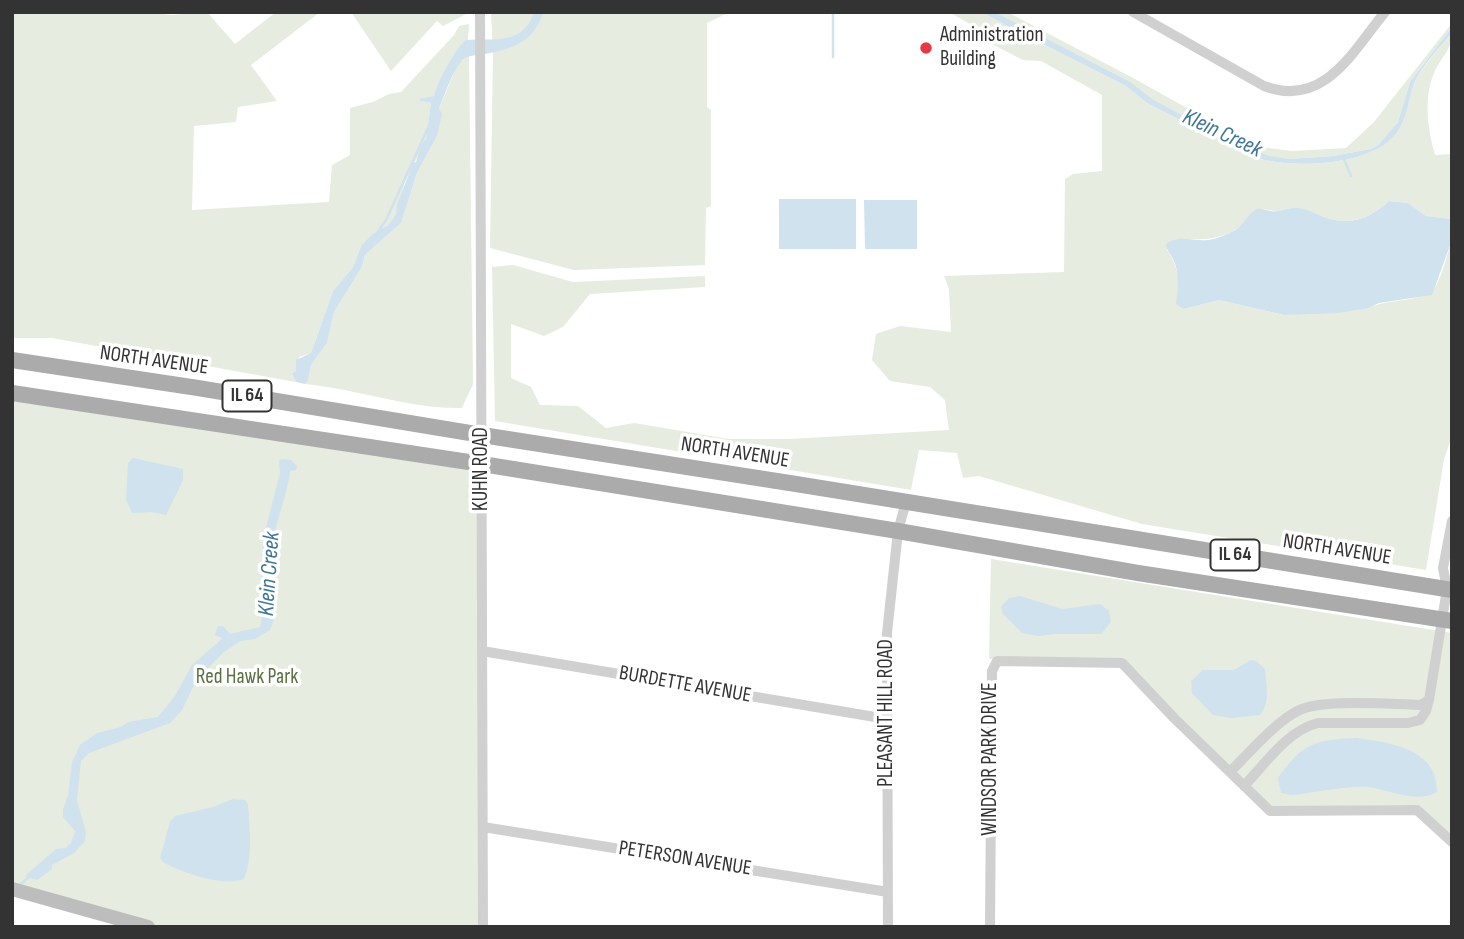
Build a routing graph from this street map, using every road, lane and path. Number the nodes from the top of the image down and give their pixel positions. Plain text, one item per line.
1 (480, 12) edge
2 (1133, 12) edge
3 (1385, 12) edge
4 (12, 360) edge
5 (12, 393) edge
6 (482, 435) junction
7 (482, 464) junction
8 (906, 502) junction
9 (1452, 521) edge
10 (898, 531) junction
11 (1450, 587) edge
12 (1447, 620) edge
13 (482, 651) junction
14 (1429, 700) junction
15 (1373, 704) junction
16 (887, 719) junction
17 (1374, 722) junction
18 (1230, 772) junction
19 (1244, 786) junction
20 (483, 827) junction
21 (1452, 842) edge
22 (12, 888) edge
23 (888, 892) junction
24 (148, 927) edge
25 (483, 927) edge
26 (888, 927) edge
27 (990, 927) edge

1 - 6 street, KUHN ROAD
2 - 3 street
4 - 6 main road, NORTH AVENUE / IL 64
5 - 7 main road, IL 64
6 - 7 street, KUHN ROAD
6 - 8 main road, NORTH AVENUE / IL 64
7 - 10 main road, IL 64
7 - 13 street, KUHN ROAD
8 - 10 street, PLEASANT HILL ROAD
8 - 11 main road, NORTH AVENUE / IL 64
9 - 11 street
10 - 12 main road, IL 64
10 - 16 street, PLEASANT HILL ROAD
11 - 12 street
12 - 14 street
13 - 16 street, BURDETTE AVENUE
13 - 20 street, KUHN ROAD
14 - 15 street
14 - 17 street
15 - 17 street
15 - 18 street
16 - 23 street, PLEASANT HILL ROAD
17 - 19 street
18 - 19 street, WINDSOR PARK DRIVE
18 - 27 street, WINDSOR PARK DRIVE
19 - 21 street, WINDSOR PARK DRIVE
20 - 23 street, PETERSON AVENUE
20 - 25 street, KUHN ROAD
22 - 24 street
23 - 26 street, PLEASANT HILL ROAD

